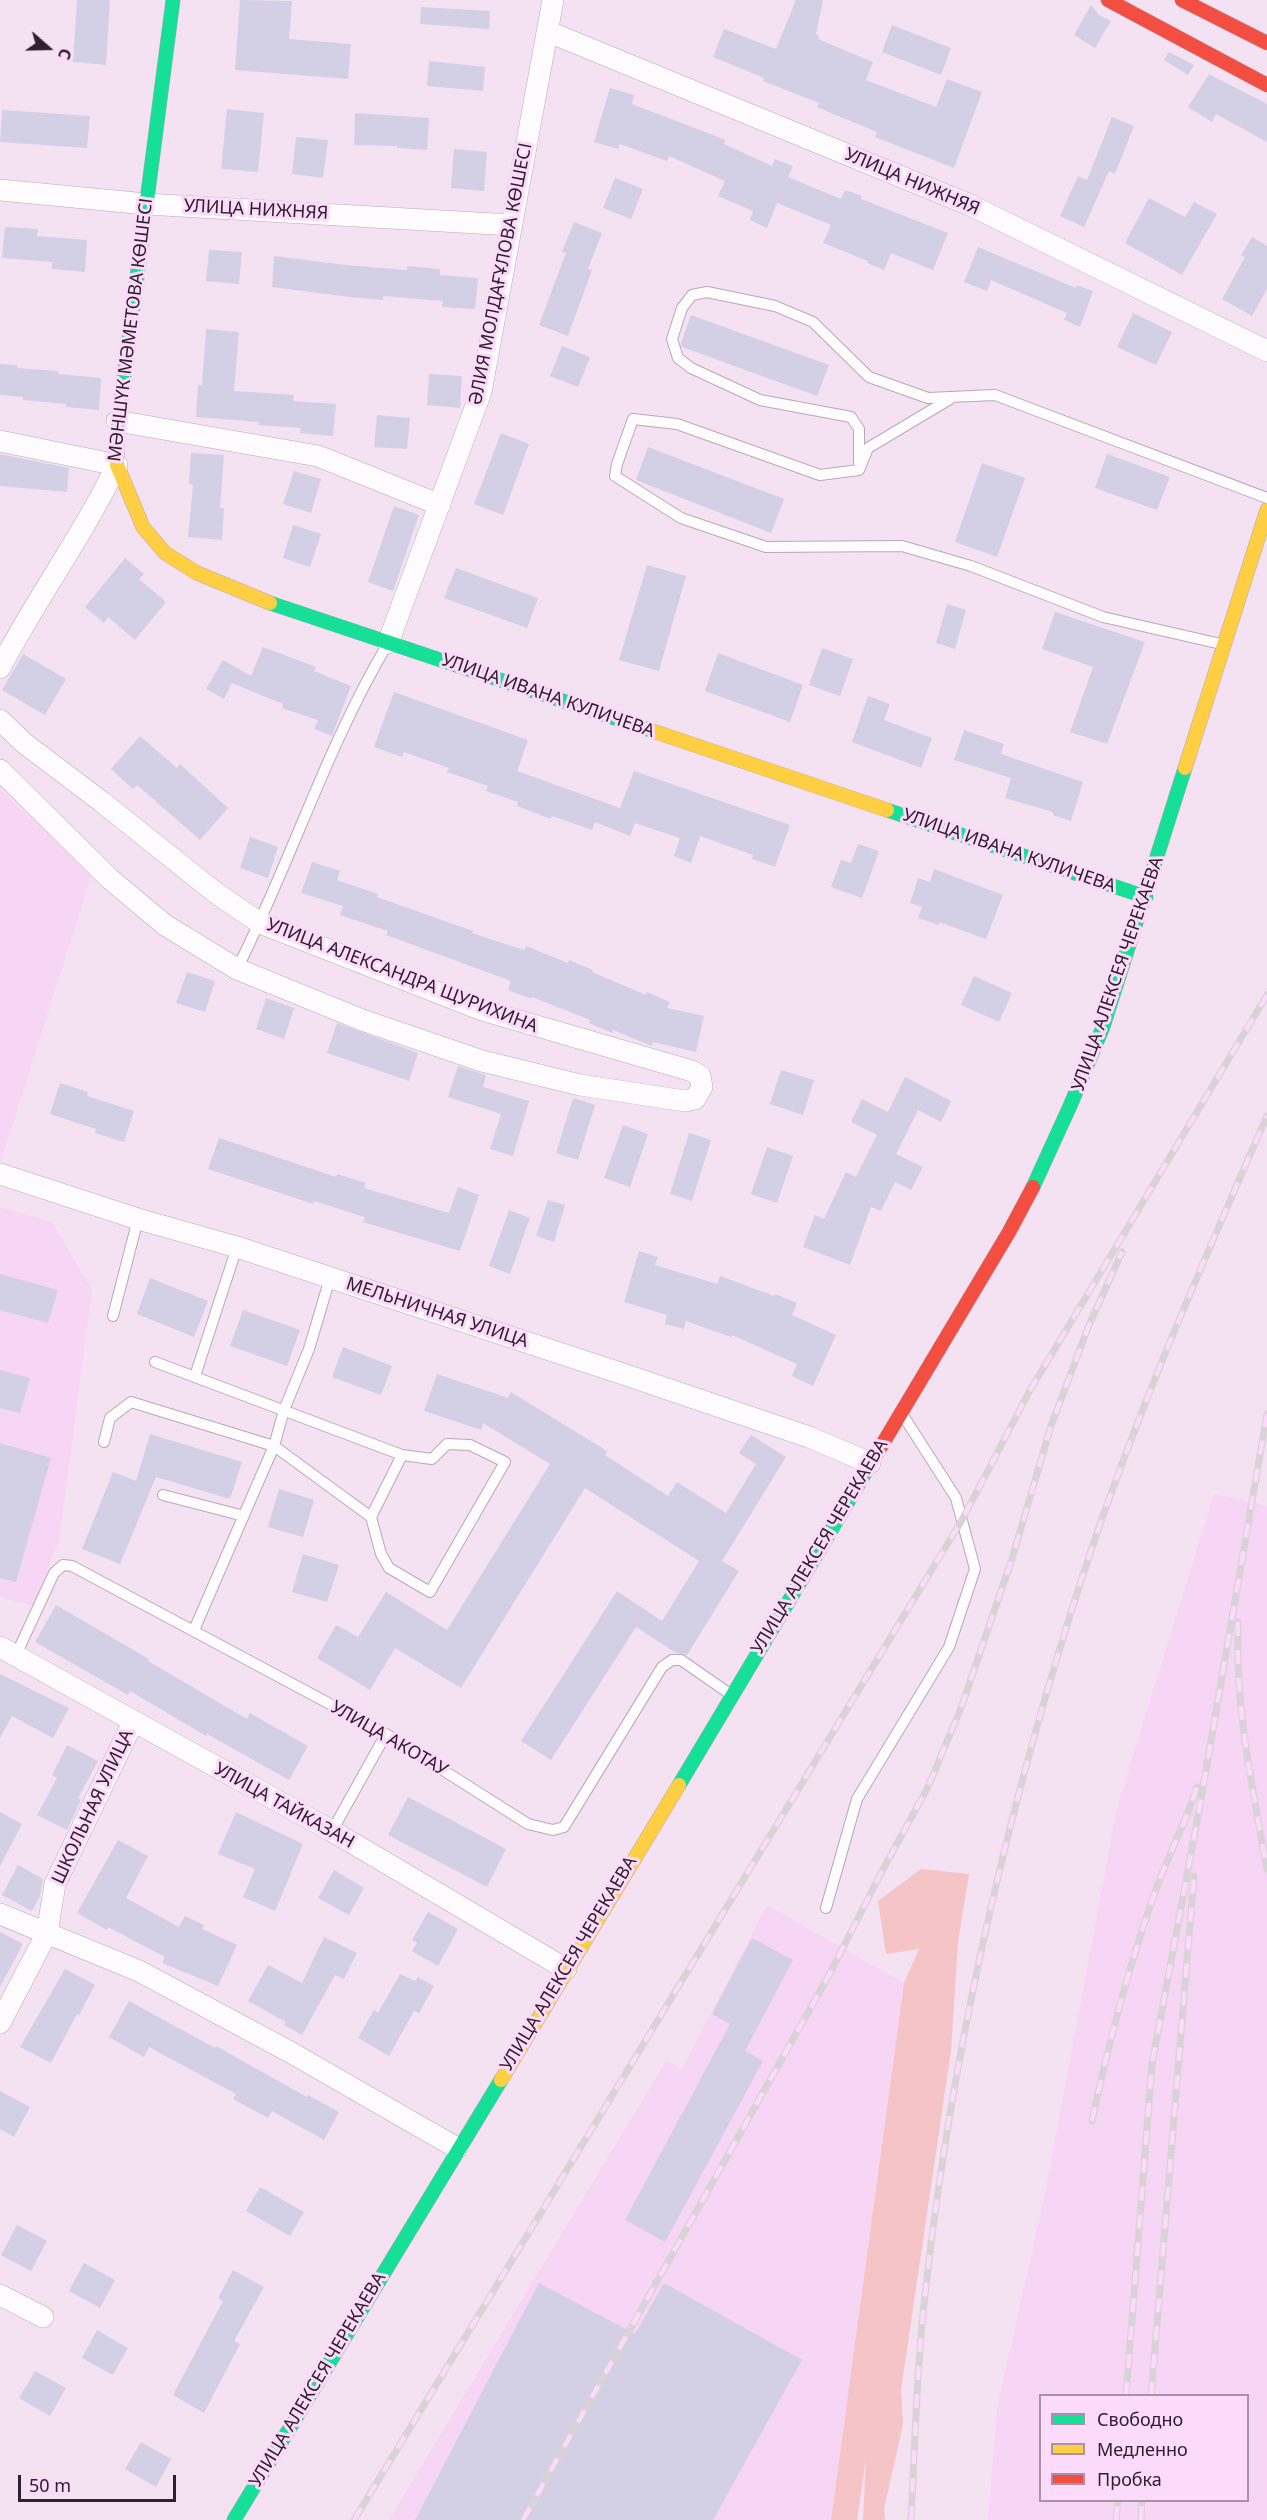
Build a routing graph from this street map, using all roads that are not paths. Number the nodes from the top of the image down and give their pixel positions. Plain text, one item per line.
1 (173, 0) edge
2 (553, 0) edge
3 (1108, 0) edge
4 (1182, 0) edge
5 (549, 32) junction
6 (1267, 43) edge
7 (1267, 85) edge
8 (0, 190) edge
9 (146, 204) junction
10 (512, 225) junction
11 (1267, 351) edge
12 (950, 399) junction
13 (117, 421) junction
14 (0, 441) edge
15 (117, 465) junction
16 (859, 470) junction
17 (1267, 498) edge
18 (440, 505) junction
19 (1267, 510) edge
20 (388, 643) junction
21 (1223, 645) junction
22 (0, 668) edge
23 (0, 720) edge
24 (0, 770) edge
25 (1146, 897) junction
26 (260, 923) junction
27 (237, 969) junction
28 (0, 1174) edge
29 (138, 1219) junction
30 (237, 1247) junction
31 (330, 1278) junction
32 (113, 1316) dead end
33 (155, 1362) dead end
34 (195, 1376) junction
35 (284, 1410) junction
36 (901, 1411) junction
37 (104, 1442) dead end
38 (274, 1446) junction
39 (402, 1455) junction
40 (870, 1463) junction
41 (163, 1495) dead end
42 (244, 1516) junction
43 (371, 1517) junction
44 (194, 1630) junction
45 (8, 1651) edge
46 (733, 1696) junction
47 (133, 1722) junction
48 (386, 1734) junction
49 (332, 1832) junction
50 (826, 1908) dead end
51 (0, 1914) edge
52 (47, 1933) junction
53 (566, 1969) junction
54 (0, 2023) edge
55 (458, 2148) junction
56 (0, 2295) edge
57 (43, 2317) dead end
58 (234, 2520) edge

1 - 9 street, МӘНШҮК МӘМЕТОВА КӨШЕСІ
2 - 5 street, ӘЛИЯ МОЛДАҒҰЛОВА КӨШЕСІ
3 - 7 street
4 - 6 street
5 - 10 street, ӘЛИЯ МОЛДАҒҰЛОВА КӨШЕСІ
5 - 11 street, УЛИЦА НИЖНЯЯ
8 - 9 street, УЛИЦА НИЖНЯЯ
9 - 10 street, УЛИЦА НИЖНЯЯ
9 - 13 street, МӘНШҮК МӘМЕТОВА КӨШЕСІ
10 - 18 street, ӘЛИЯ МОЛДАҒҰЛОВА КӨШЕСІ
12 - 16 lane
12 - 16 lane
12 - 17 lane
13 - 15 street, МӘНШҮК МӘМЕТОВА КӨШЕСІ
13 - 18 street
14 - 15 street
15 - 20 street, УЛИЦА ИВАНА КУЛИЧЕВА
15 - 22 street, МӘНШҮК МӘМЕТОВА КӨШЕСІ
16 - 21 lane
18 - 20 street, ӘЛИЯ МОЛДАҒҰЛОВА КӨШЕСІ
19 - 21 street, УЛИЦА АЛЕКСЕЯ ЧЕРЕКАЕВА
20 - 25 street, УЛИЦА ИВАНА КУЛИЧЕВА
20 - 26 lane
21 - 25 street, УЛИЦА АЛЕКСЕЯ ЧЕРЕКАЕВА
23 - 26 street, УЛИЦА АЛЕКСАНДРА ЩУРИХИНА
24 - 27 street, УЛИЦА АЛЕКСАНДРА ЩУРИХИНА
25 - 36 street, УЛИЦА АЛЕКСЕЯ ЧЕРЕКАЕВА
26 - 27 lane
26 - 27 street, УЛИЦА АЛЕКСАНДРА ЩУРИХИНА
28 - 29 street, МЕЛЬНИЧНАЯ УЛИЦА
29 - 30 street, МЕЛЬНИЧНАЯ УЛИЦА
29 - 32 lane
30 - 31 street, МЕЛЬНИЧНАЯ УЛИЦА
30 - 34 lane
31 - 35 lane
31 - 40 street, МЕЛЬНИЧНАЯ УЛИЦА
33 - 34 lane
34 - 35 lane
35 - 38 lane
35 - 39 lane
36 - 40 street, УЛИЦА АЛЕКСЕЯ ЧЕРЕКАЕВА
36 - 50 lane
37 - 38 lane
38 - 42 lane
38 - 43 lane
39 - 43 lane
39 - 43 lane
40 - 46 street, УЛИЦА АЛЕКСЕЯ ЧЕРЕКАЕВА
41 - 42 lane
42 - 44 lane
44 - 45 lane, УЛИЦА АКОТАУ
44 - 48 lane, УЛИЦА АКОТАУ
45 - 47 street, УЛИЦА ТАЙКАЗАН
46 - 48 lane, УЛИЦА АКОТАУ
46 - 53 street, УЛИЦА АЛЕКСЕЯ ЧЕРЕКАЕВА
47 - 49 street, УЛИЦА ТАЙКАЗАН
47 - 52 street, ШКОЛЬНАЯ УЛИЦА
48 - 49 lane
49 - 53 street, УЛИЦА ТАЙКАЗАН
51 - 52 street
52 - 54 street, ШКОЛЬНАЯ УЛИЦА
52 - 55 street
53 - 55 street, УЛИЦА АЛЕКСЕЯ ЧЕРЕКАЕВА
55 - 58 street, УЛИЦА АЛЕКСЕЯ ЧЕРЕКАЕВА
56 - 57 street

